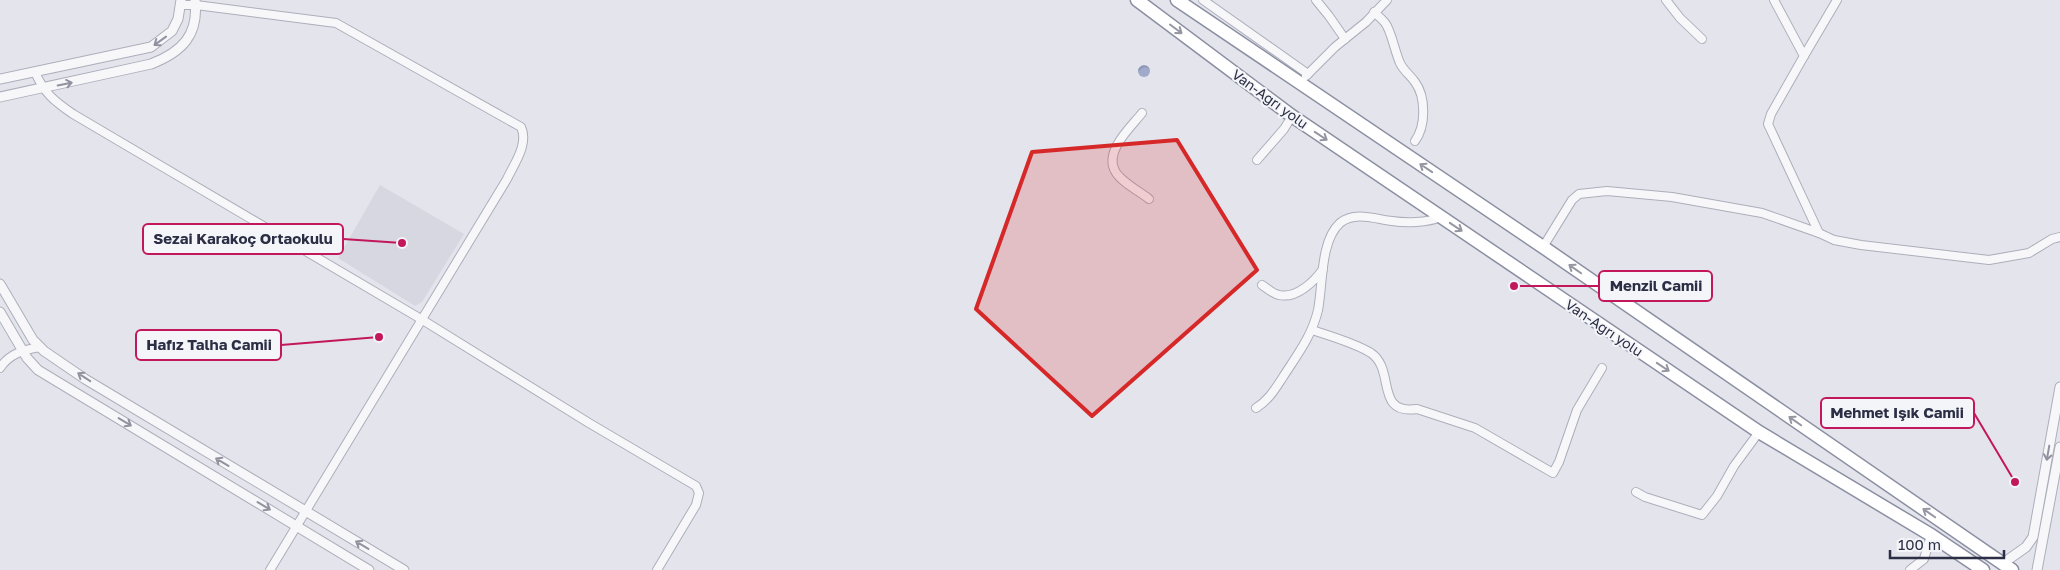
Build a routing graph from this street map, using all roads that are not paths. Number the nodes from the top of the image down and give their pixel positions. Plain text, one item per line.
1 (1137, 0) edge
2 (1177, 0) edge
3 (1203, 0) edge
4 (1316, 0) edge
5 (1387, 0) edge
6 (1666, 0) edge
7 (1774, 0) edge
8 (1837, 0) edge
9 (182, 3) edge
10 (196, 3) edge
11 (1374, 12) junction
12 (1345, 39) junction
13 (1702, 39) dead end
14 (1804, 56) junction
15 (34, 72) junction
16 (0, 79) edge
17 (1305, 79) junction
18 (42, 88) junction
19 (0, 97) edge
20 (1142, 113) dead end
21 (1292, 116) junction
22 (1414, 141) dead end
23 (1257, 160) dead end
24 (1149, 199) dead end
25 (1440, 217) junction
26 (1819, 233) junction
27 (2060, 237) edge
28 (1542, 247) junction
29 (1324, 268) junction
30 (0, 284) edge
31 (1262, 285) dead end
32 (0, 312) edge
33 (421, 319) junction
34 (1312, 330) junction
35 (40, 347) junction
36 (23, 351) junction
37 (0, 368) edge
38 (1602, 368) dead end
39 (2060, 388) edge
40 (1256, 408) dead end
41 (1759, 432) junction
42 (2060, 447) edge
43 (1636, 492) dead end
44 (306, 512) junction
45 (297, 526) junction
46 (1931, 536) junction
47 (2007, 567) edge
48 (270, 570) edge
49 (369, 570) edge
50 (404, 570) edge
51 (657, 570) edge
52 (1910, 570) edge
53 (1982, 570) edge
54 (2037, 570) edge

1 -> 21 highway, Van-Ağrı yolu
2 - 17 highway
3 - 17 street
4 - 12 street
5 - 11 street
6 - 13 street
7 - 14 street
8 - 14 street
9 - 10 street
9 -> 15 street
18 -> 10 street
10 - 33 street
11 - 12 street
11 - 22 street
12 - 17 street
14 - 26 street
15 - 16 street
15 - 18 street
28 -> 17 highway
18 - 19 street
18 - 33 street
20 - 24 street
21 - 23 street
21 -> 25 highway, Van-Ağrı yolu
25 - 29 street
25 -> 41 highway, Van-Ağrı yolu
26 - 27 street
26 - 28 street
47 -> 28 highway
29 - 31 street
29 - 34 street
30 - 35 street
32 - 36 street
33 - 44 street
33 - 51 street
34 - 38 street
34 - 40 street
35 - 36 street
44 -> 35 street
36 - 37 street
36 -> 45 street
39 -> 47 street
41 - 43 street
41 - 46 highway, Van-Ağrı yolu
42 - 54 street
44 - 45 street
50 -> 44 street
45 - 48 street
45 - 49 street
46 - 52 street
46 - 53 highway, Van-Ağrı yolu

